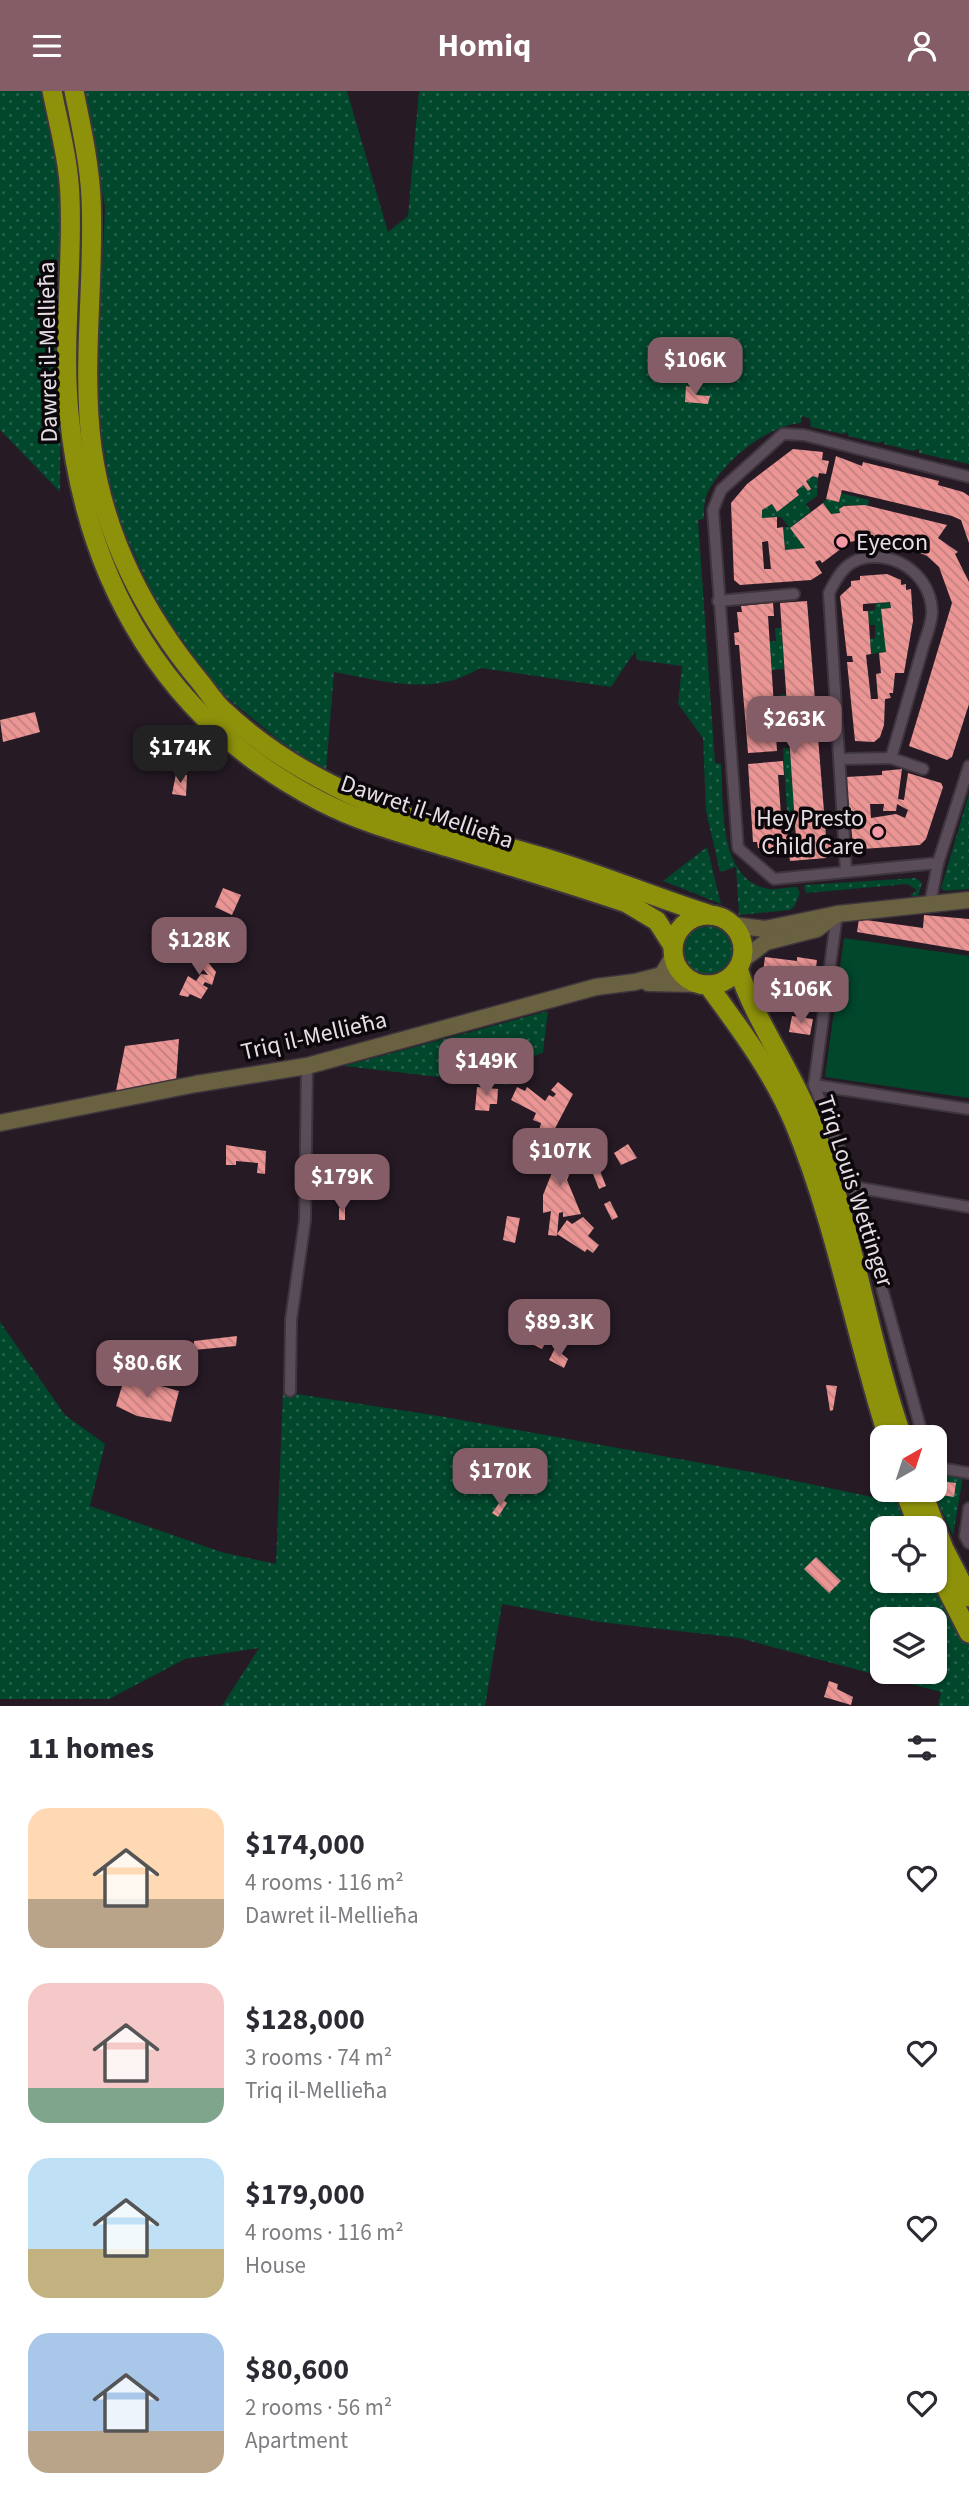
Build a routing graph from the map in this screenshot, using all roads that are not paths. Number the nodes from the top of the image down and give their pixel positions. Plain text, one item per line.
1 (52, 91) edge
2 (74, 91) edge
3 (969, 477) edge
4 (794, 594) dead end
5 (718, 601) junction
6 (891, 758) junction
7 (841, 759) junction
8 (969, 766) edge
9 (923, 769) dead end
10 (938, 863) junction
11 (846, 871) junction
12 (969, 901) edge
13 (930, 903) junction
14 (837, 914) junction
15 (711, 915) junction
16 (732, 925) junction
17 (673, 952) junction
18 (740, 965) junction
19 (635, 982) junction
20 (702, 984) junction
21 (307, 1066) junction
22 (814, 1086) junction
23 (969, 1109) edge
24 (0, 1122) edge
25 (854, 1187) junction
26 (969, 1207) edge
27 (290, 1391) dead end
28 (885, 1425) edge
29 (899, 1425) edge
30 (920, 1425) edge
31 (947, 1469) edge
32 (969, 1473) edge
33 (926, 1502) edge
34 (969, 1508) edge
35 (969, 1543) edge
36 (947, 1590) edge
37 (969, 1597) edge
38 (969, 1633) edge

1 - 17 highway, Dawret il-Mellieħa
2 - 15 highway, Dawret il-Mellieħa
3 - 5 street
4 - 5 street
5 - 11 street
6 - 7 street
6 - 7 street
6 - 9 street
7 - 11 street
8 - 10 street
10 - 11 street
10 - 13 street
12 - 13 main road
13 - 14 main road
14 - 16 main road
14 - 18 main road
14 - 22 street
15 - 16 highway
15 - 17 highway
16 - 18 highway
17 - 19 main road, Triq il-Mellieħa
17 - 20 highway
18 - 20 highway
18 - 29 highway, Triq Louis Wettinger
19 - 20 main road, Triq il-Mellieħa
19 - 21 main road, Triq il-Mellieħa
20 - 28 highway, Triq Louis Wettinger
21 - 24 main road, Triq il-Mellieħa
21 - 27 street
22 - 23 street
22 - 25 street
25 - 26 street
25 - 30 street
31 - 32 street
33 - 37 highway
34 - 35 street
36 - 38 highway

